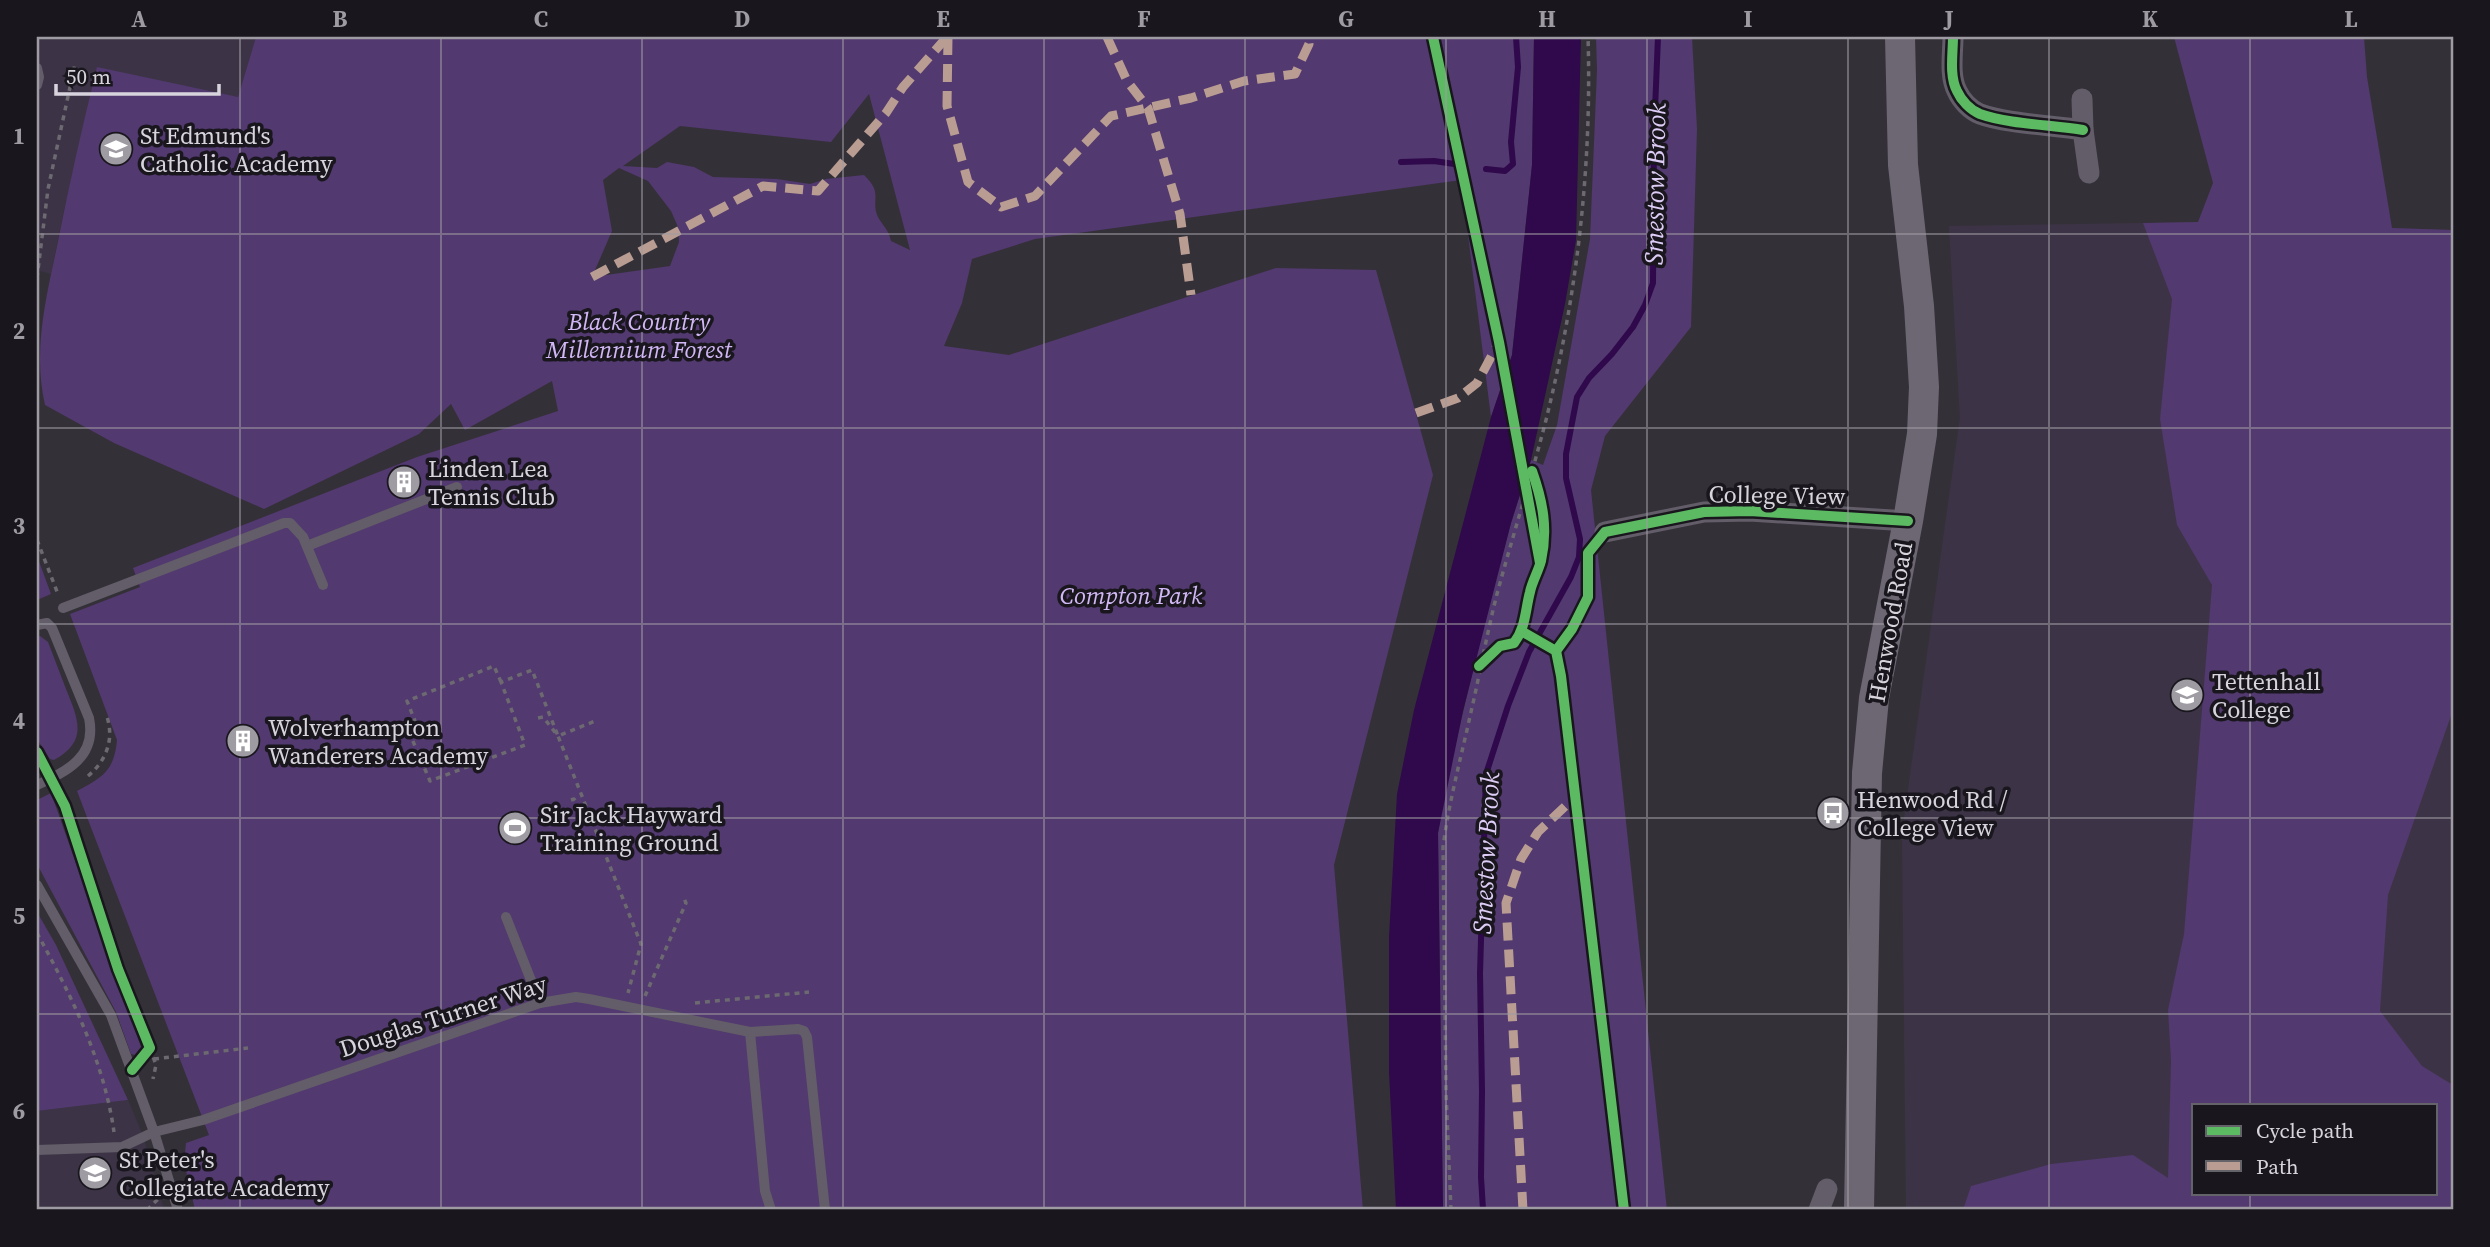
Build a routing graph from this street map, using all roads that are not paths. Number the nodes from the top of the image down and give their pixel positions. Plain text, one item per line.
1 (1900, 37) edge
2 (1953, 37) edge
3 (37, 68) edge
4 (37, 85) edge
5 (2082, 99) dead end
6 (2083, 130) junction
7 (2089, 173) dead end
8 (457, 487) dead end
9 (1908, 521) junction
10 (1605, 532) dead end
11 (307, 546) junction
12 (323, 585) dead end
13 (63, 608) road end
14 (37, 625) edge
15 (37, 785) edge
16 (37, 885) edge
17 (506, 917) dead end
18 (540, 1003) junction
19 (750, 1032) junction
20 (155, 1132) junction
21 (37, 1150) edge
22 (1827, 1189) dead end
23 (178, 1210) edge
24 (771, 1210) edge
25 (825, 1210) edge
26 (1819, 1210) edge
27 (1859, 1210) edge

1 - 9 main road, Henwood Road
2 - 6 street
3 - 4 lane
5 - 6 street
6 - 7 street
8 - 11 lane
9 - 10 street, College View
9 - 27 main road, Henwood Road
11 - 12 lane
11 - 13 lane
14 - 15 lane
16 - 20 lane
17 - 18 lane
18 - 19 lane, Douglas Turner Way
18 - 20 lane, Douglas Turner Way
19 - 24 lane
19 - 25 lane, Douglas Turner Way
20 - 21 lane, Douglas Turner Way
20 - 23 lane
22 - 26 street

